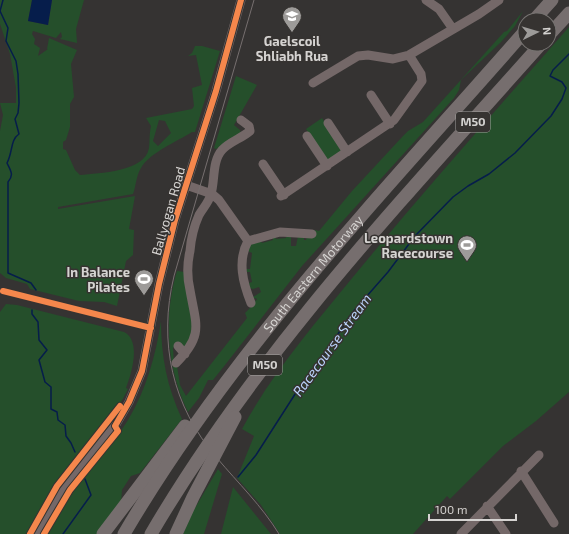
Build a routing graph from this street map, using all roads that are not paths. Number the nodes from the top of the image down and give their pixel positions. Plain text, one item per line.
1 (241, 0) edge
2 (426, 0) edge
3 (499, 0) edge
4 (552, 0) edge
5 (541, 12) edge
6 (569, 13) edge
7 (557, 26) edge
8 (453, 29) junction
9 (517, 40) edge
10 (534, 52) edge
11 (409, 55) junction
12 (313, 83) dead end
13 (371, 95) dead end
14 (241, 120) dead end
15 (328, 123) dead end
16 (390, 124) junction
17 (307, 136) dead end
18 (348, 152) junction
19 (263, 164) dead end
20 (327, 166) junction
21 (395, 177) junction
22 (186, 185) junction
23 (212, 194) junction
24 (396, 209) junction
25 (312, 234) dead end
26 (248, 241) junction
27 (251, 296) dead end
28 (178, 346) dead end
29 (185, 354) junction
30 (176, 363) dead end
31 (539, 455) dead end
32 (521, 471) junction
33 (487, 506) junction
34 (554, 523) dead end
35 (462, 533) edge
36 (37, 534) edge
37 (103, 534) edge
38 (124, 534) edge
39 (151, 534) edge
40 (176, 534) edge
41 (506, 534) edge

1 - 22 street, Ballyogan Road
2 - 8 street
3 - 8 street
4 - 5 highway
6 - 7 highway
8 - 11 street
9 - 21 highway, South Eastern Motorway / M50
10 - 24 highway, South Eastern Motorway / M50
11 - 12 street
11 - 16 street
13 - 16 street
14 - 23 street
15 - 18 street
16 - 18 street
17 - 20 street
18 - 20 street
19 - 20 street
21 - 37 highway
21 - 38 highway, South Eastern Motorway / M50
22 - 23 street
22 - 36 street, Ballyogan Road
23 - 26 street
23 - 29 street
24 - 39 highway, South Eastern Motorway / M50
24 - 40 highway
25 - 26 street
26 - 27 street
28 - 29 street
29 - 30 street
31 - 32 street
32 - 33 street
32 - 34 street
33 - 35 street
33 - 41 street

